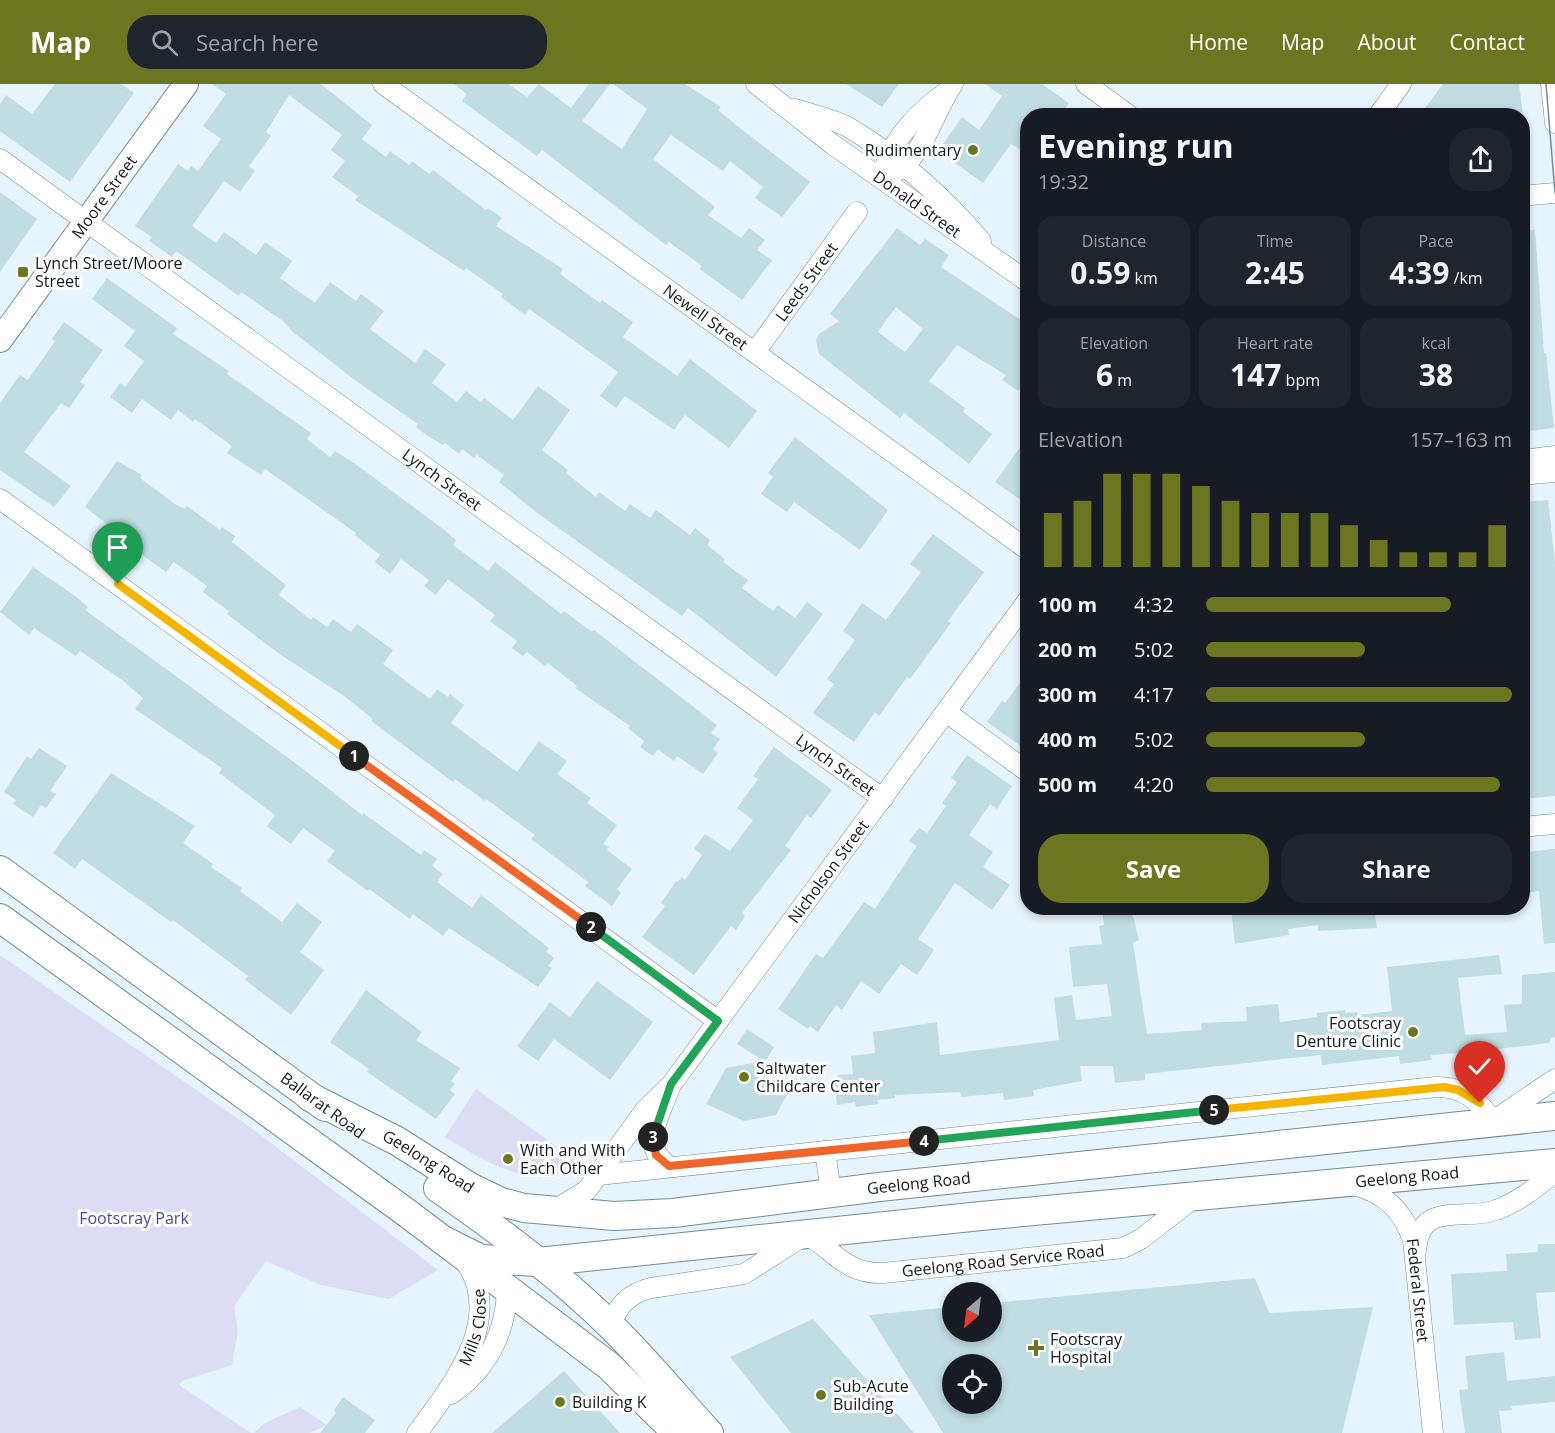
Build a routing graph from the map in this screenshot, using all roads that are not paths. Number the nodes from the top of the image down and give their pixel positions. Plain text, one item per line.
1 (186, 84) edge
2 (383, 84) edge
3 (756, 84) edge
4 (1086, 84) edge
5 (1401, 84) edge
6 (1551, 84) edge
7 (950, 88) edge
8 (784, 105) junction
9 (1119, 108) edge
10 (1384, 108) edge
11 (1555, 123) edge
12 (0, 159) edge
13 (896, 161) junction
14 (881, 180) junction
15 (1555, 193) edge
16 (1530, 195) edge
17 (857, 212) dead end
18 (86, 221) junction
19 (995, 258) junction
20 (1020, 276) edge
21 (0, 340) edge
22 (755, 352) junction
23 (1555, 456) edge
24 (1530, 459) edge
25 (1555, 472) edge
26 (1530, 474) edge
27 (0, 499) edge
28 (1020, 544) edge
29 (1020, 611) edge
30 (946, 712) junction
31 (1020, 766) edge
32 (883, 799) junction
33 (1555, 824) edge
34 (1530, 826) edge
35 (0, 870) edge
36 (0, 918) edge
37 (718, 1021) junction
38 (1555, 1079) edge
39 (671, 1084) junction
40 (310, 1097) junction
41 (1555, 1116) edge
42 (1494, 1120) junction
43 (825, 1151) junction
44 (1555, 1163) edge
45 (669, 1166) junction
46 (1555, 1172) edge
47 (598, 1175) junction
48 (1346, 1183) junction
49 (831, 1192) junction
50 (1195, 1197) junction
51 (553, 1211) junction
52 (493, 1227) junction
53 (806, 1235) junction
54 (449, 1245) junction
55 (1416, 1254) junction
56 (538, 1262) junction
57 (505, 1276) junction
58 (611, 1326) junction
59 (440, 1403) junction
60 (417, 1433) edge
61 (676, 1433) edge
62 (709, 1433) edge
63 (1433, 1433) edge

1 - 18 main road, Moore Street
2 - 22 street, Newell Street
3 - 8 street, Donald Street
4 - 9 street
5 - 10 street
6 - 11 street
7 - 13 street
8 - 13 street, Donald Street
8 - 14 street, Donald Street
12 - 18 street, Lynch Street
13 - 14 street
13 - 19 street, Donald Street
14 - 19 street, Donald Street
15 - 16 street
17 - 22 street, Leeds Street
18 - 21 main road, Moore Street
18 - 32 street, Lynch Street
19 - 20 street, Donald Street
22 - 28 street, Newell Street
23 - 24 street
25 - 26 street
27 - 37 street
29 - 30 street, Nicholson Street
30 - 31 street
30 - 32 street, Nicholson Street
32 - 37 street, Nicholson Street
33 - 34 street
35 - 40 highway, Ballarat Road
36 - 54 highway
37 - 39 street, Nicholson Street
38 - 42 street
39 - 45 street, Nicholson Street
39 - 47 street, Nicholson Street
40 - 51 highway, Geelong Road
40 - 52 highway, Ballarat Road
41 - 42 highway, Geelong Road
42 - 43 street
42 - 49 highway, Geelong Road
43 - 45 street
43 - 49 street
44 - 48 highway, Geelong Road
45 - 47 street
46 - 55 street
47 - 51 street
48 - 50 highway, Geelong Road
48 - 55 street, Federal Street
49 - 51 highway, Geelong Road
50 - 53 highway, Geelong Road
50 - 53 street, Geelong Road Service Road
52 - 56 highway, Ballarat Road
52 - 57 highway
53 - 56 highway, Geelong Road
53 - 58 street
54 - 57 highway, Geelong Road
54 - 59 street, Mills Close
55 - 63 street, Federal Street
56 - 57 highway, Geelong Road
56 - 58 highway, Ballarat Road
57 - 59 street, Mills Close
57 - 61 highway
58 - 62 highway, Ballarat Road
59 - 60 street, Mills Close

